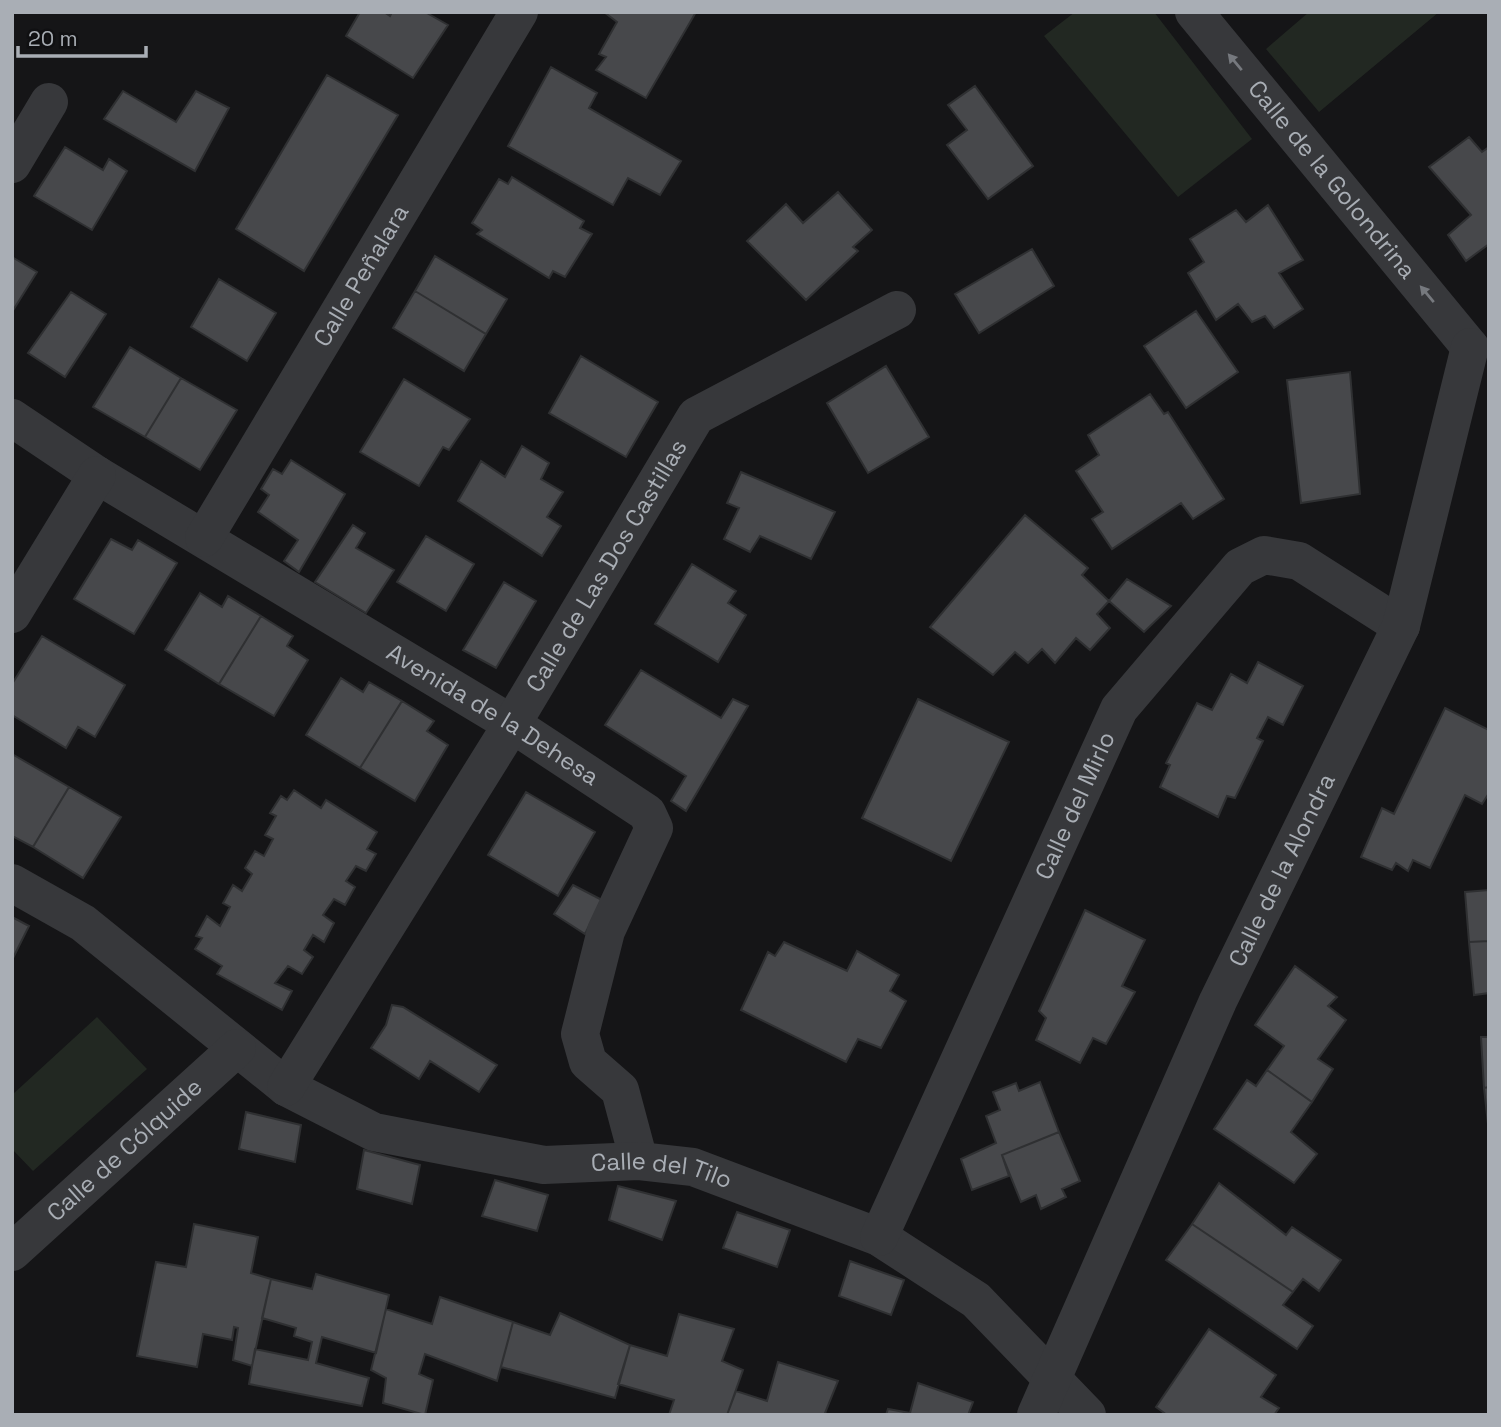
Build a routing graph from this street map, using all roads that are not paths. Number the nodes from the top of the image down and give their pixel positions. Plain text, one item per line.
1 (519, 12) edge
2 (1194, 12) edge
3 (49, 102) dead end
4 (12, 164) edge
5 (897, 310) dead end
6 (1479, 346) edge
7 (12, 418) edge
8 (97, 475) junction
9 (204, 538) junction
10 (12, 614) edge
11 (1401, 626) junction
12 (512, 724) junction
13 (12, 883) edge
14 (237, 1048) junction
15 (286, 1087) junction
16 (639, 1161) junction
17 (879, 1237) junction
18 (12, 1252) edge
19 (1050, 1379) junction
20 (1036, 1415) edge
21 (1087, 1415) edge

1 - 9 street, Calle Peñalara
6 -> 2 street, Calle de la Golondrina
3 - 4 street
5 - 12 street, Calle de Las Dos Castillas
6 - 11 street, Calle de la Alondra
7 - 8 street, Avenida de la Dehesa
8 - 9 street, Avenida de la Dehesa
8 - 10 street
9 - 12 street, Avenida de la Dehesa
11 - 17 street, Calle del Mirlo
11 - 19 street, Calle de la Alondra
12 - 15 street, Calle de Las Dos Castillas
12 - 16 street, Avenida de la Dehesa
13 - 14 street, Calle del Tilo
14 - 15 street, Calle del Tilo
14 - 18 street, Calle de Cólquide
15 - 16 street, Calle del Tilo
16 - 17 street, Calle del Tilo
17 - 19 street, Calle del Tilo
19 - 20 street, Calle de la Alondra
19 - 21 street, Calle del Tilo

